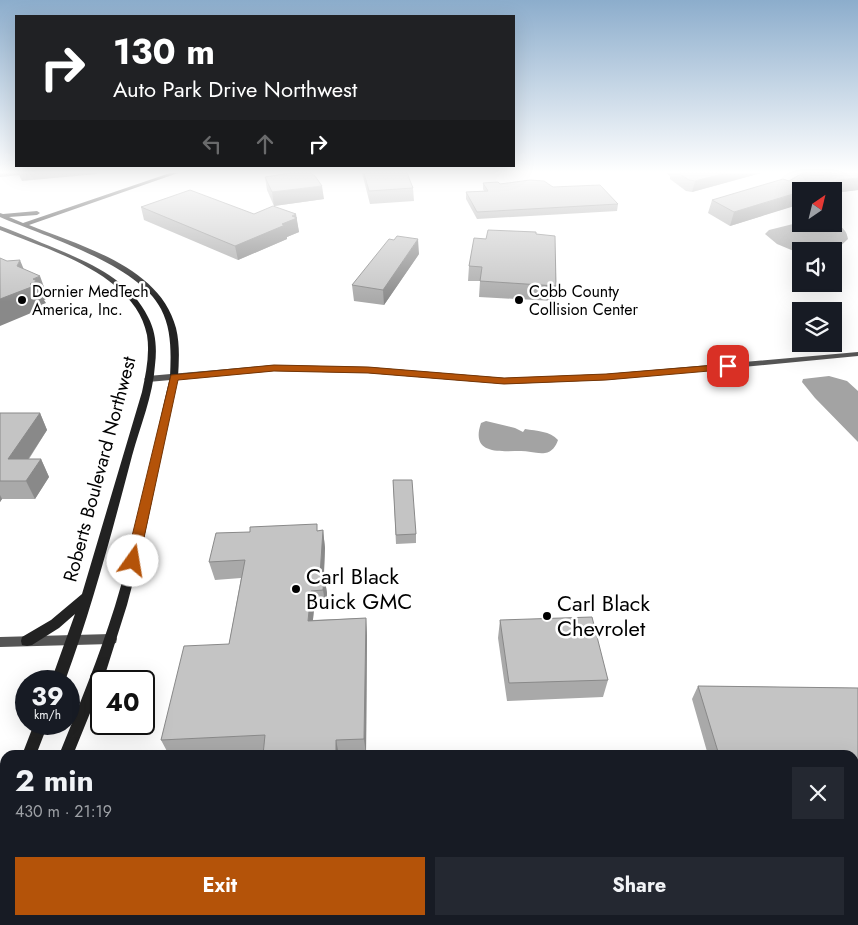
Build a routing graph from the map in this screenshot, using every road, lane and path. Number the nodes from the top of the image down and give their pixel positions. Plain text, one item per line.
1 (3, 216) edge
2 (28, 216) edge
3 (45, 217) joint
4 (14, 221) junction
5 (24, 225) junction
6 (2, 229) edge
7 (38, 231) junction
8 (0, 237) edge
9 (21, 237) junction
10 (858, 354) edge
11 (174, 377) junction
12 (148, 379) junction
13 (88, 594) junction
14 (111, 639) junction
15 (74, 640) junction
16 (28, 641) junction
17 (0, 642) edge
18 (62, 670) edge
19 (37, 735) edge
20 (31, 750) edge
21 (68, 750) edge

1 - 4 street
2 - 4 street
3 - 5 street
3 - 7 street
4 - 5 street
4 - 6 street
5 - 6 street
5 - 7 street
6 - 9 street, Roberts Boulevard Northwest
7 - 11 street
8 - 9 street
9 - 12 street, Roberts Boulevard Northwest
10 - 11 street
11 - 12 street
11 - 14 street
12 - 13 street, Roberts Boulevard Northwest
13 - 15 street, Roberts Boulevard Northwest
13 - 16 street
14 - 15 street
14 - 21 street
15 - 16 street
15 - 18 street, Roberts Boulevard Northwest
16 - 17 street
19 - 20 street

